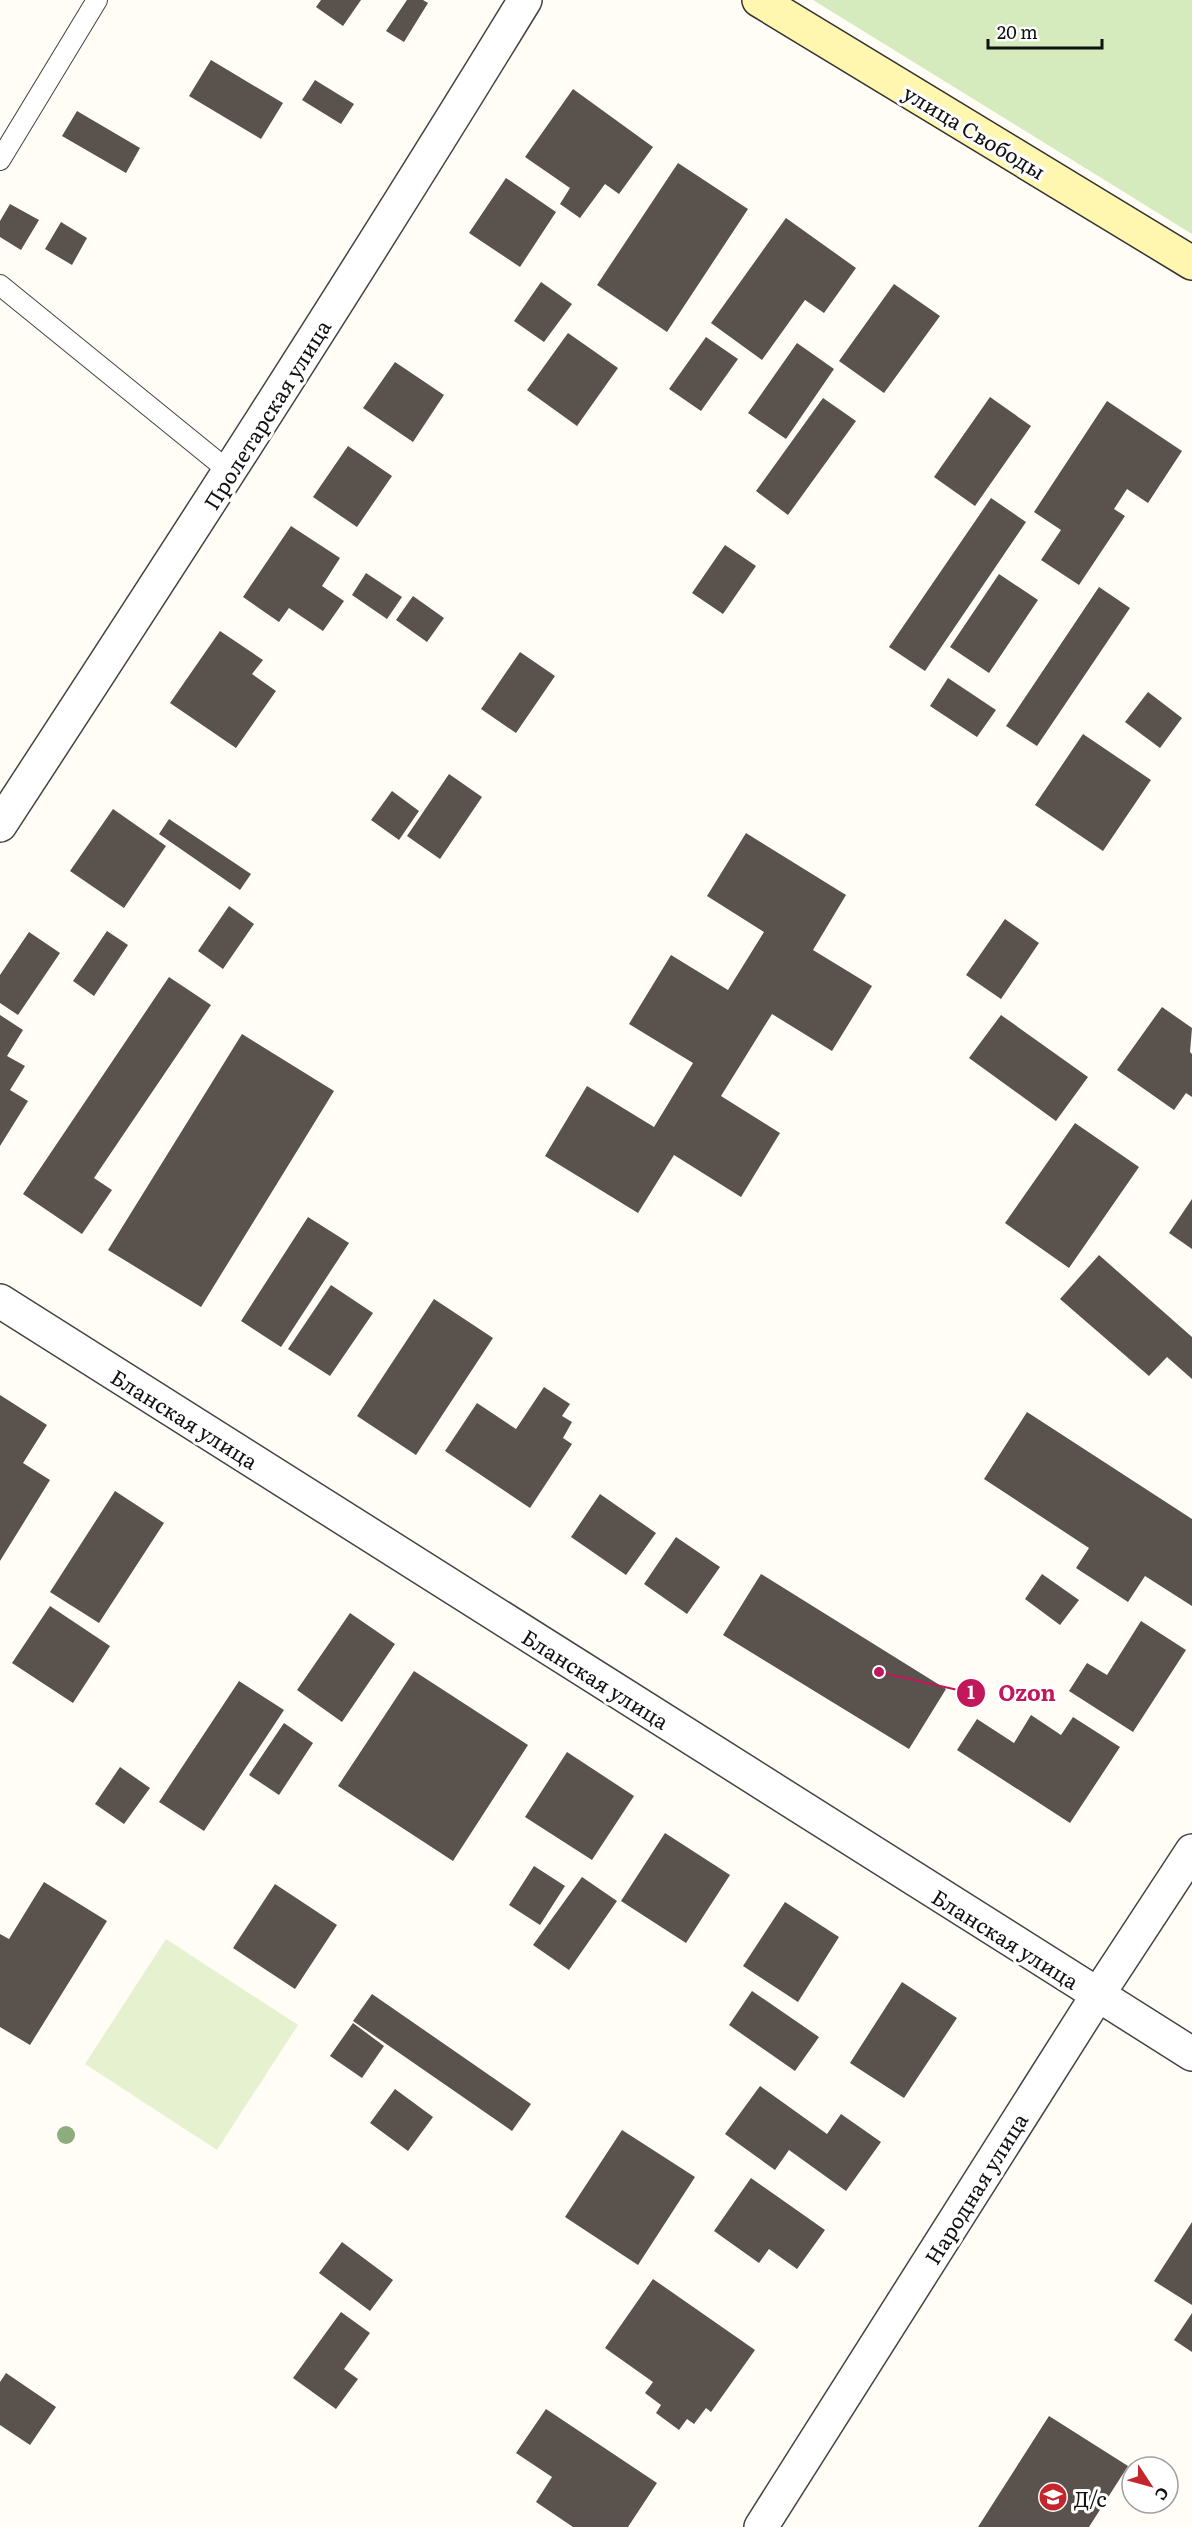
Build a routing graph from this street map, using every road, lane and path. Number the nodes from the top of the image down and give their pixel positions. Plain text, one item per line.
1 (97, 0) edge
2 (525, 0) edge
3 (759, 0) edge
4 (0, 160) edge
5 (1192, 263) edge
6 (0, 285) edge
7 (230, 472) junction
8 (0, 825) edge
9 (0, 1301) edge
10 (1192, 1851) edge
11 (1097, 1996) junction
12 (1192, 2054) edge
13 (761, 2527) edge

1 - 4 lane
2 - 7 street, Пролетарская улица
3 - 5 main road, улица Свободы
6 - 7 lane
7 - 8 street, Пролетарская улица
9 - 11 street, Бланская улица
10 - 11 street, Народная улица
11 - 12 street, Бланская улица
11 - 13 street, Народная улица

